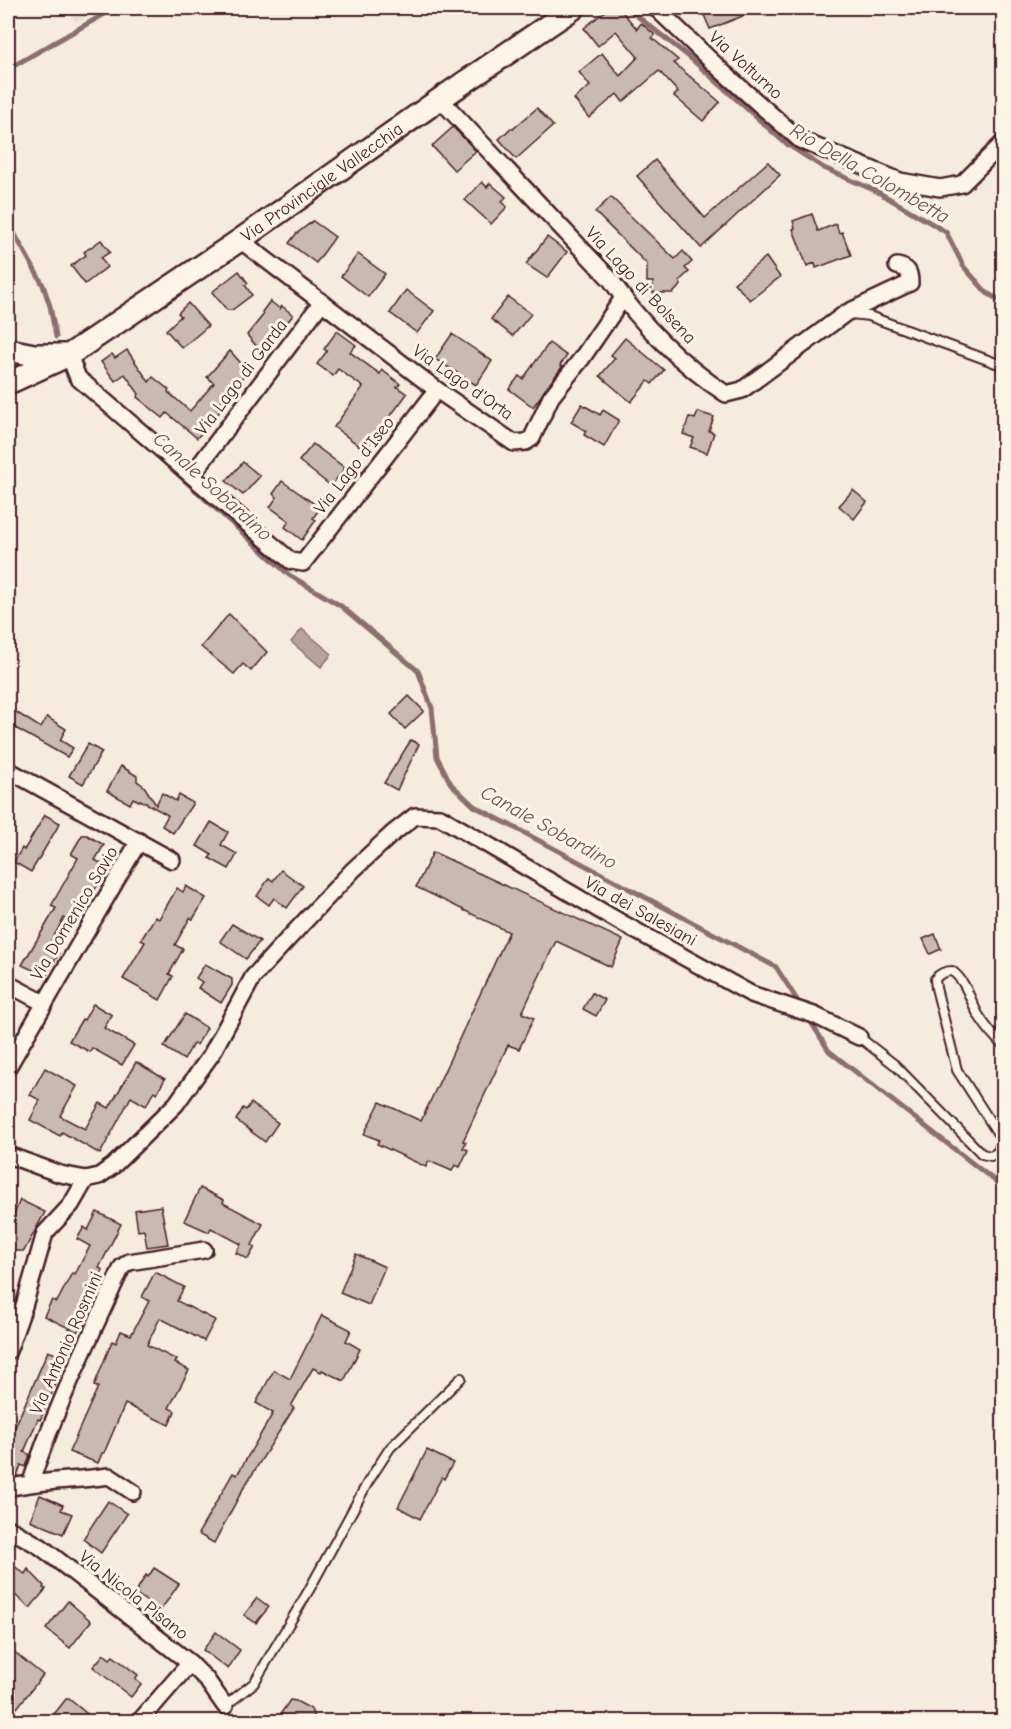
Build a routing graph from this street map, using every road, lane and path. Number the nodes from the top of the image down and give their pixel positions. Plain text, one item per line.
1 (574, 8) edge
2 (656, 8) edge
3 (440, 99) junction
4 (1004, 142) edge
5 (240, 240) junction
6 (897, 266) dead end
7 (623, 298) junction
8 (322, 302) junction
9 (846, 313) junction
10 (8, 349) edge
11 (69, 356) junction
12 (1004, 366) edge
13 (10, 388) edge
14 (437, 390) junction
15 (192, 475) junction
16 (8, 770) edge
17 (139, 841) junction
18 (172, 860) dead end
19 (8, 984) edge
20 (44, 1003) junction
21 (859, 1037) joint
22 (1004, 1046) edge
23 (8, 1067) edge
24 (8, 1155) edge
25 (86, 1179) junction
26 (204, 1250) dead end
27 (8, 1351) edge
28 (461, 1378) dead end
29 (31, 1482) junction
30 (8, 1488) edge
31 (133, 1492) dead end
32 (8, 1528) edge
33 (190, 1663) junction
34 (225, 1706) joint
35 (8, 1718) edge
36 (11, 1722) edge
37 (139, 1722) edge

1 - 3 main road, Via Provinciale Vallecchia
2 - 4 street, Via Volturno
3 - 5 main road, Via Provinciale Vallecchia
3 - 7 street, Via Lago di Bolsena
5 - 8 street, Via Lago d'Orta
5 - 11 main road, Via Provinciale Vallecchia
6 - 9 street, Via Lago di Bolsena
7 - 9 street, Via Lago di Bolsena
7 - 14 street, Via Lago d'Orta
8 - 14 street, Via Lago d'Orta
8 - 15 street, Via Lago di Garda
9 - 12 lane
10 - 11 main road, Via Provinciale Vallecchia
10 - 13 main road, Via Provinciale Vallecchia
11 - 13 main road, Via Provinciale Vallecchia
11 - 15 street
14 - 15 street, Via Lago d'Iseo
16 - 17 street, Via Domenico Savio
17 - 18 street, Via Domenico Savio
17 - 20 street, Via Domenico Savio
19 - 20 street
20 - 23 street, Via Domenico Savio
21 - 22 lane, Via dei Salesiani
21 - 25 street, Via dei Salesiani
24 - 25 street
25 - 27 street
26 - 29 street, Via Antonio Rosmini
28 - 34 lane
29 - 30 street
29 - 31 street
32 - 33 street, Via Nicola Pisano
33 - 34 street, Via Nicola Pisano
33 - 37 street
35 - 36 street

